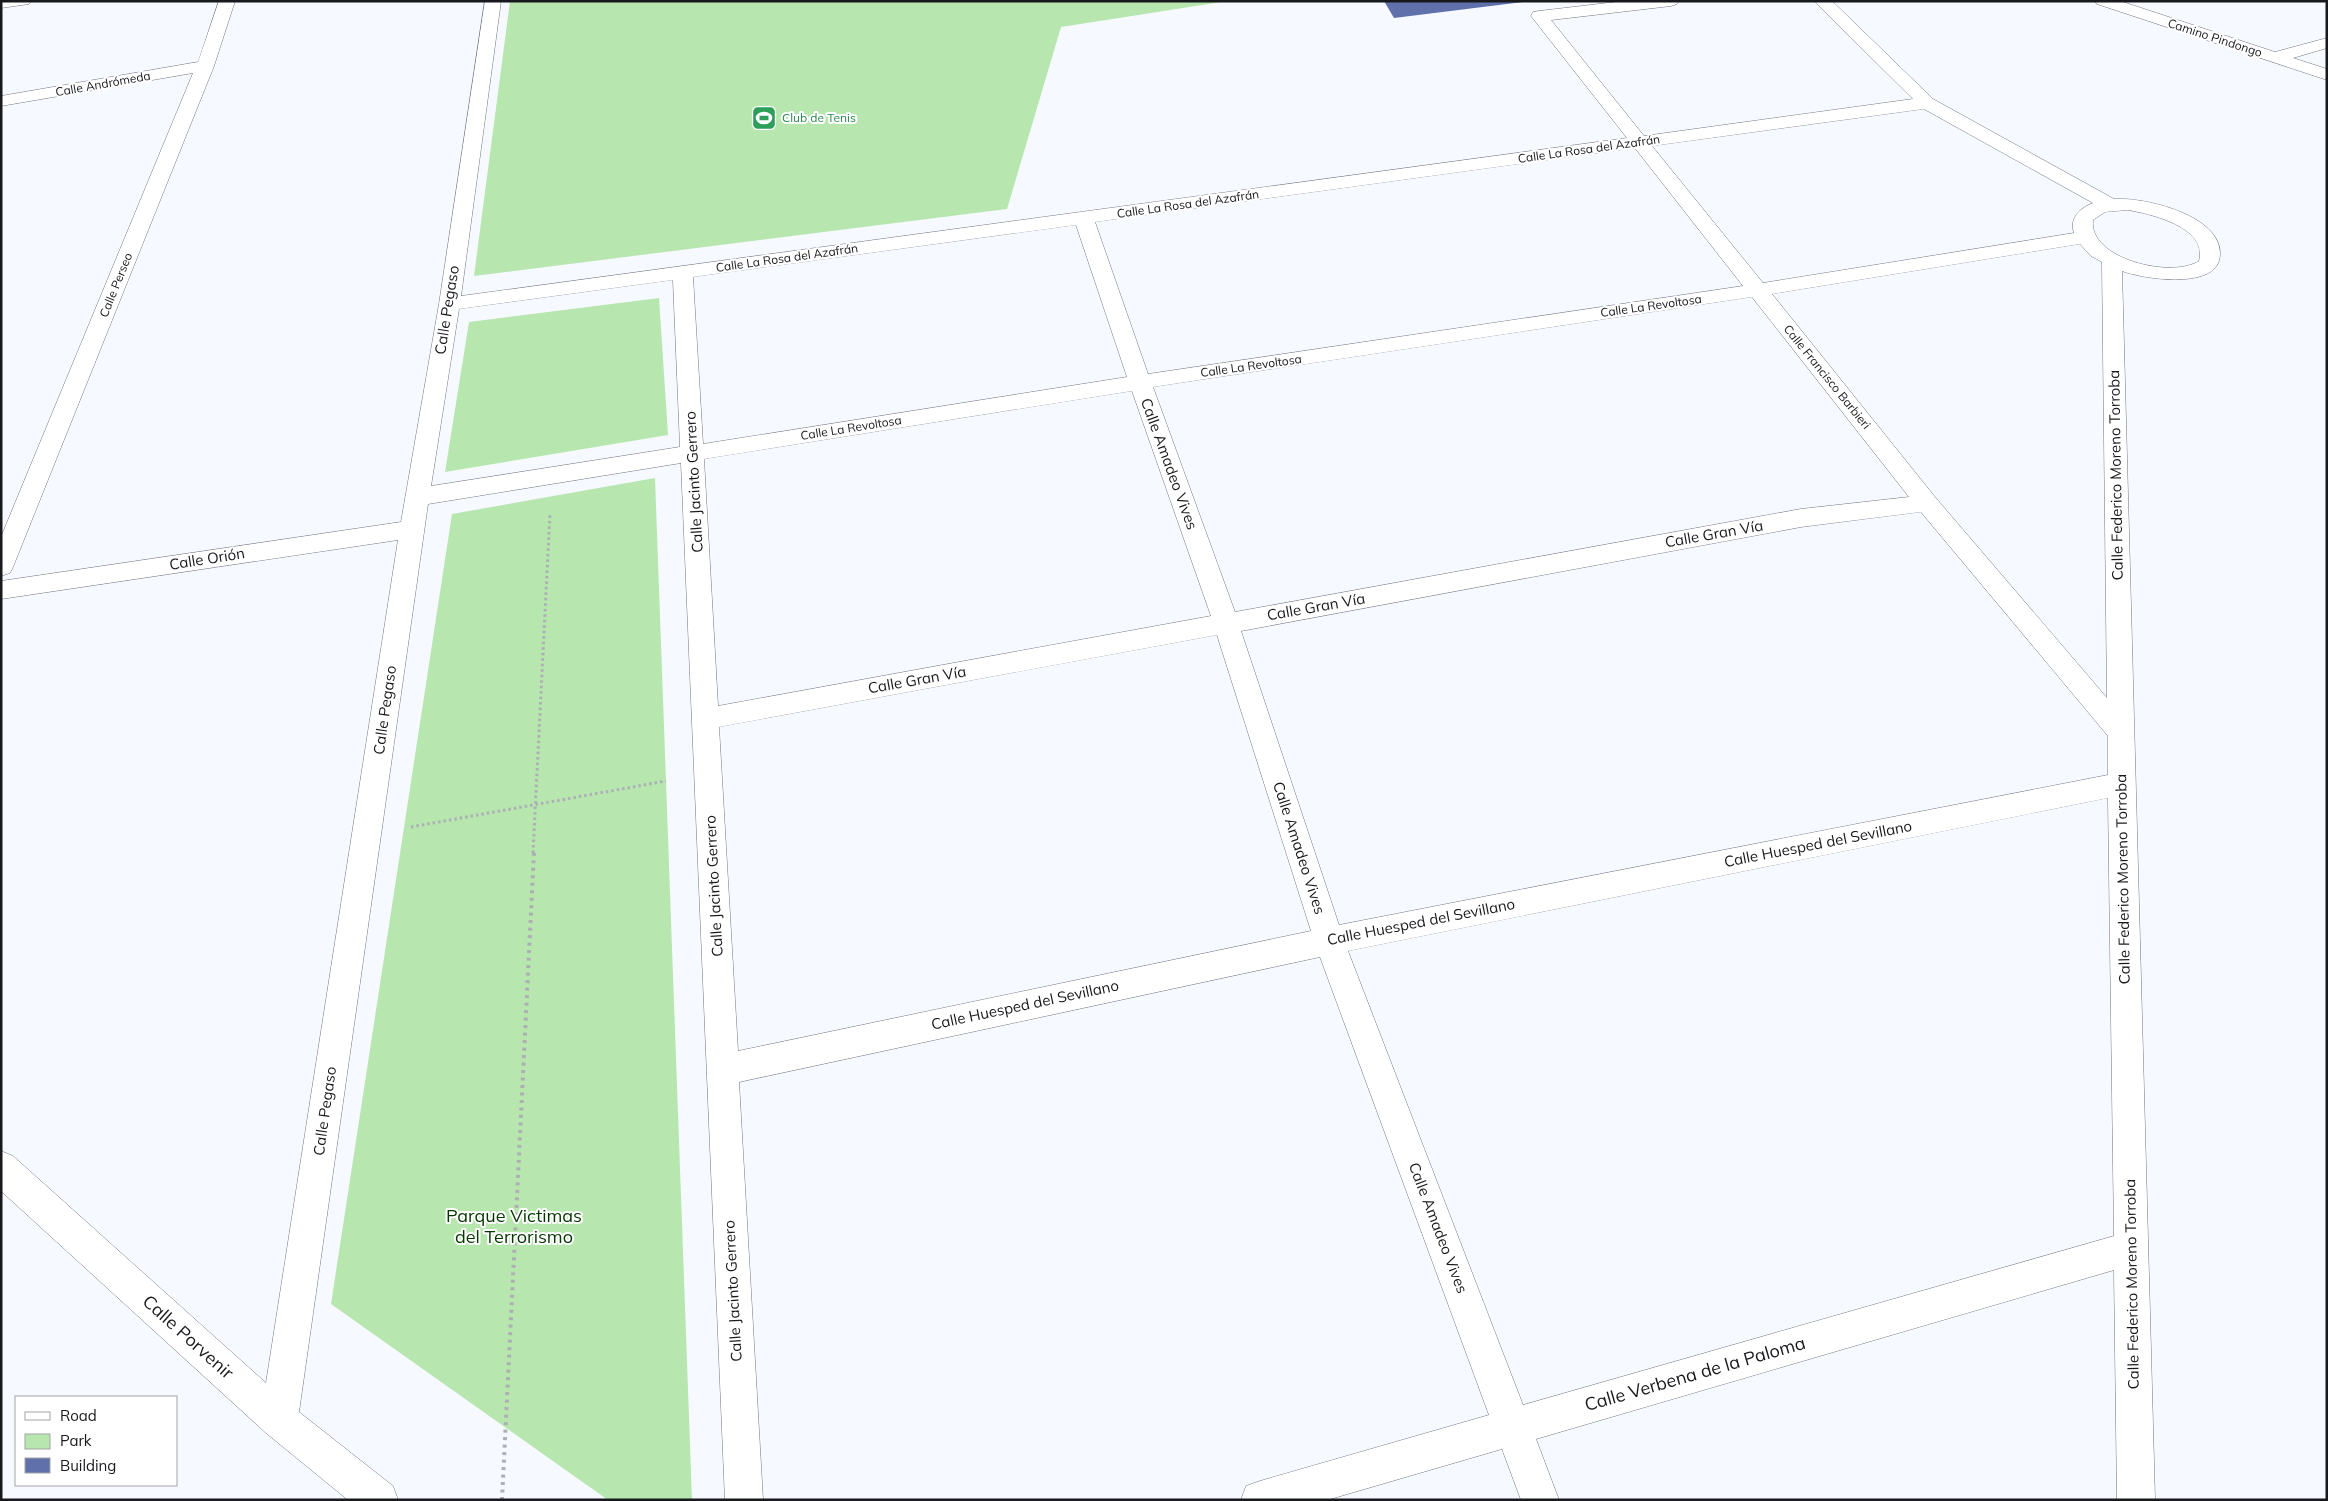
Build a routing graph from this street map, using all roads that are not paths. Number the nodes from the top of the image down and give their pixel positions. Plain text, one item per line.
1 (23, 1) edge
2 (227, 1) edge
3 (493, 1) edge
4 (1671, 1) edge
5 (1822, 1) edge
6 (2103, 1) edge
7 (1, 3) edge
8 (2327, 43) edge
9 (2274, 58) junction
10 (205, 66) junction
11 (2327, 75) edge
12 (1, 101) edge
13 (1927, 103) junction
14 (1640, 142) junction
15 (2110, 205) junction
16 (1084, 218) junction
17 (2086, 237) junction
18 (2112, 259) junction
19 (683, 272) junction
20 (1758, 290) junction
21 (449, 304) junction
22 (1140, 382) junction
23 (692, 453) junction
24 (417, 497) junction
25 (1927, 503) junction
26 (412, 529) junction
27 (1, 567) edge
28 (1, 590) edge
29 (1226, 623) junction
30 (706, 719) junction
31 (2121, 733) junction
32 (2121, 784) junction
33 (1329, 941) junction
34 (722, 1070) junction
35 (1, 1168) edge
36 (2131, 1248) junction
37 (279, 1420) junction
38 (1513, 1427) junction
39 (379, 1500) edge
40 (744, 1500) edge
41 (1260, 1500) edge
42 (1540, 1500) edge
43 (2136, 1500) edge

1 - 7 street
2 - 10 street, Calle Perseo
3 - 21 street, Calle Pegaso
4 - 14 street, Calle Francisco Barbieri
5 - 13 street
6 - 9 street, Camino Pindongo
8 - 9 street
9 - 11 street, Camino Pindongo
10 - 12 street, Calle Andrómeda
10 - 27 street, Calle Perseo
13 - 14 street, Calle La Rosa del Azafrán
13 - 15 street
14 - 16 street, Calle La Rosa del Azafrán
14 - 20 street, Calle Francisco Barbieri
15 - 17 street
15 - 18 street
16 - 19 street, Calle La Rosa del Azafrán
16 - 22 street, Calle Amadeo Vives
17 - 18 street
17 - 20 street, Calle La Revoltosa
18 - 31 street, Calle Federico Moreno Torroba
19 - 21 street, Calle La Rosa del Azafrán
19 - 23 street, Calle Jacinto Gerrero
20 - 22 street, Calle La Revoltosa
20 - 25 street, Calle Francisco Barbieri
21 - 24 street, Calle Pegaso
22 - 23 street, Calle La Revoltosa
22 - 29 street, Calle Amadeo Vives
23 - 24 street, Calle La Revoltosa
23 - 30 street, Calle Jacinto Gerrero
24 - 26 street, Calle Pegaso
25 - 29 street, Calle Gran Vía
25 - 31 street, Calle Francisco Barbieri
26 - 28 street, Calle Orión
26 - 37 street, Calle Pegaso
29 - 30 street, Calle Gran Vía
29 - 33 street, Calle Amadeo Vives
30 - 34 street, Calle Jacinto Gerrero
31 - 32 street, Calle Federico Moreno Torroba
32 - 33 street, Calle Huesped del Sevillano
32 - 36 street, Calle Federico Moreno Torroba
33 - 34 street, Calle Huesped del Sevillano
33 - 38 street, Calle Amadeo Vives
34 - 40 street, Calle Jacinto Gerrero
35 - 37 street, Calle Porvenir
36 - 38 street, Calle Verbena de la Paloma
36 - 43 street, Calle Federico Moreno Torroba
37 - 39 street, Calle Porvenir
38 - 41 street, Calle Verbena de la Paloma
38 - 42 street, Calle Amadeo Vives

